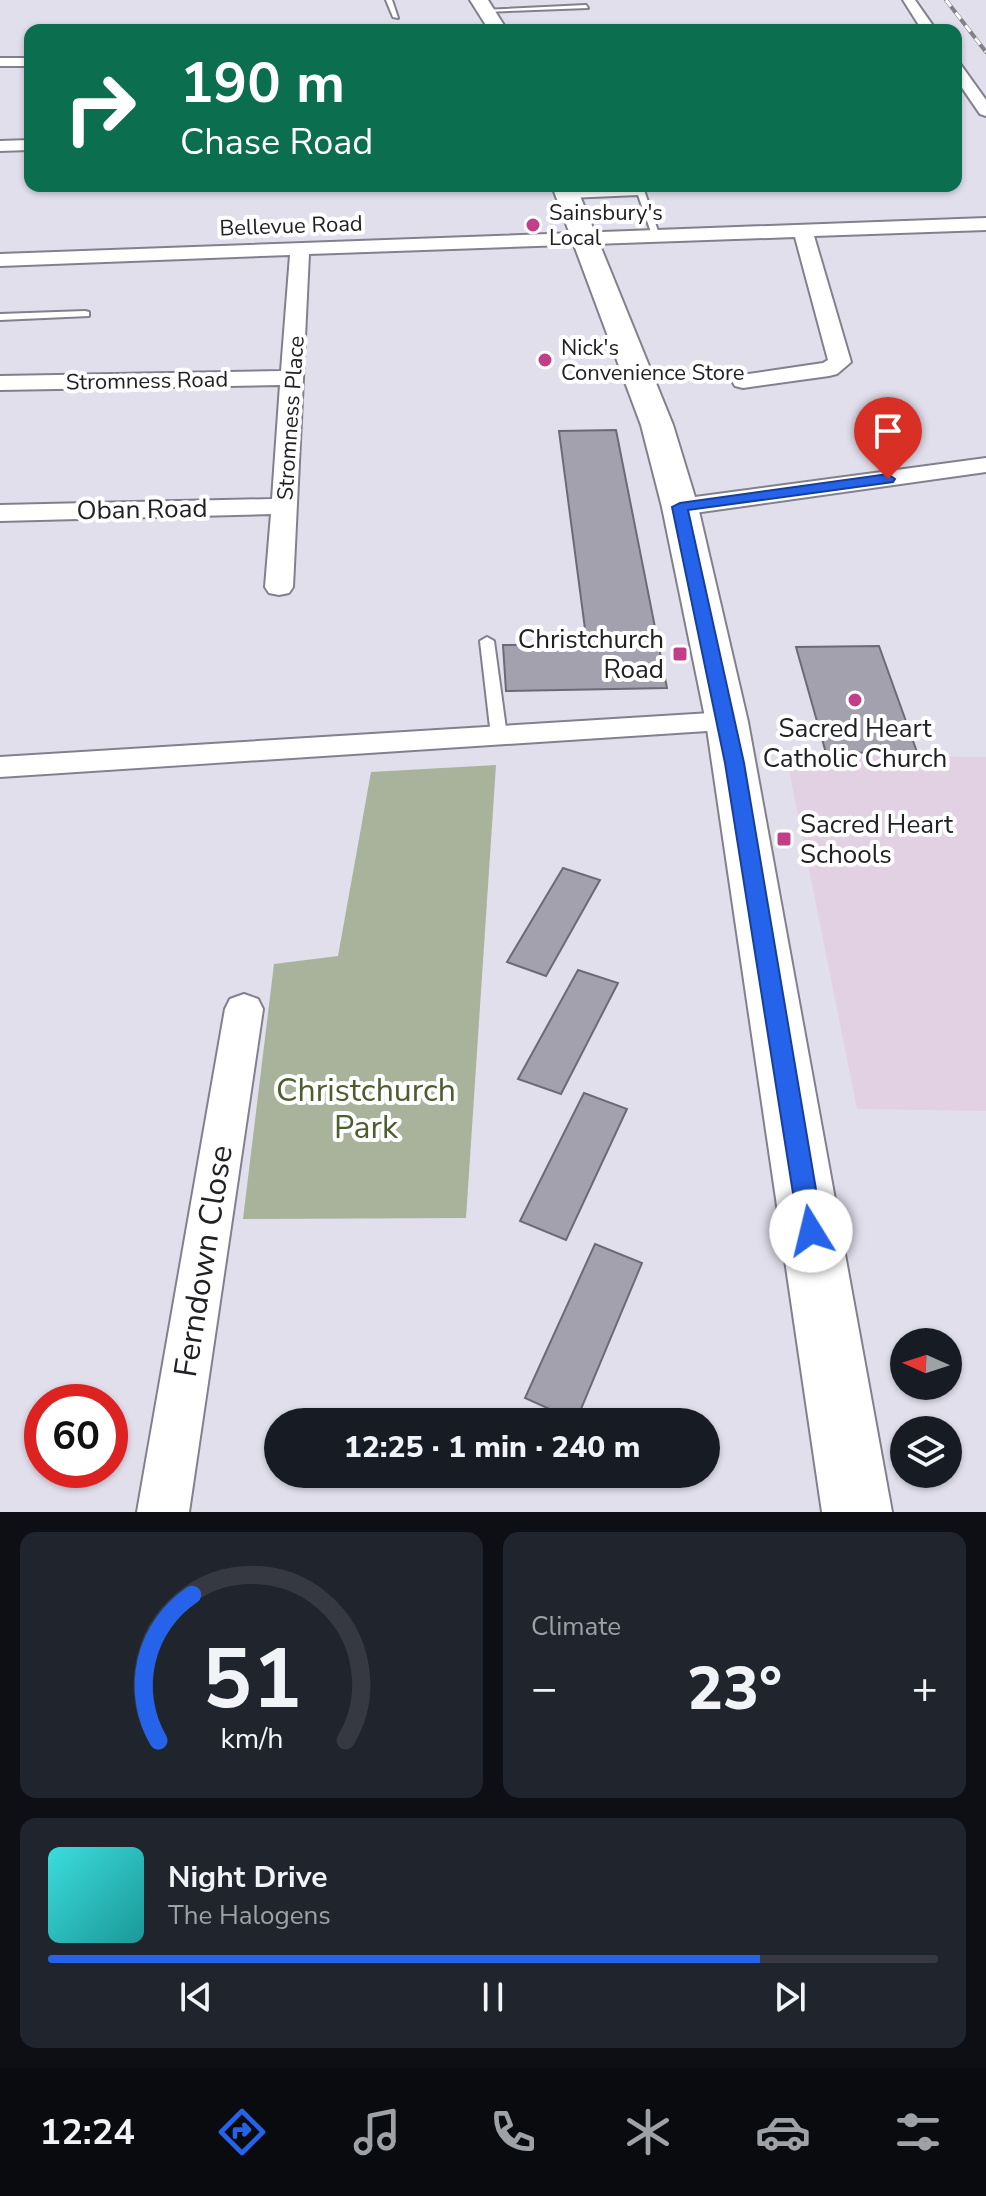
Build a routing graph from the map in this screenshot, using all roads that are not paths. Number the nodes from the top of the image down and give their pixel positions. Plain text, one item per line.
1 (389, 0) edge
2 (909, 0) edge
3 (482, 5) edge
4 (586, 7) dead end
5 (396, 17) dead end
6 (494, 24) edge
7 (925, 24) edge
8 (0, 62) edge
9 (24, 62) edge
10 (962, 77) edge
11 (986, 112) edge
12 (966, 113) dead end
13 (24, 145) edge
14 (0, 146) edge
15 (567, 192) edge
16 (641, 192) edge
17 (986, 224) edge
18 (803, 230) junction
19 (657, 235) junction
20 (584, 238) junction
21 (300, 249) junction
22 (0, 260) edge
23 (85, 314) dead end
24 (0, 317) edge
25 (293, 378) junction
26 (743, 381) dead end
27 (0, 383) edge
28 (983, 469) edge
29 (285, 506) junction
30 (680, 507) junction
31 (0, 513) edge
32 (279, 587) dead end
33 (487, 641) dead end
34 (727, 722) junction
35 (499, 736) junction
36 (0, 767) edge
37 (244, 1009) dead end
38 (163, 1512) edge
39 (843, 1512) edge
40 (857, 1512) edge

1 - 5 lane
2 - 7 street
3 - 4 lane
3 - 6 main road
8 - 9 street
10 - 11 street
11 - 12 street
13 - 14 street
15 - 20 main road
16 - 19 lane
17 - 18 street, Bellevue Road
18 - 19 street, Bellevue Road
18 - 26 street
19 - 20 street, Bellevue Road
20 - 21 street, Bellevue Road
20 - 30 main road
21 - 22 street, Bellevue Road
21 - 25 street, Stromness Place
23 - 24 lane
25 - 27 street, Stromness Road
25 - 29 street, Stromness Place
28 - 30 street
29 - 31 street, Oban Road
29 - 32 street, Stromness Place
30 - 34 main road
33 - 35 lane
34 - 35 street
34 - 40 main road
35 - 36 street
37 - 38 street, Ferndown Close
39 - 40 street

